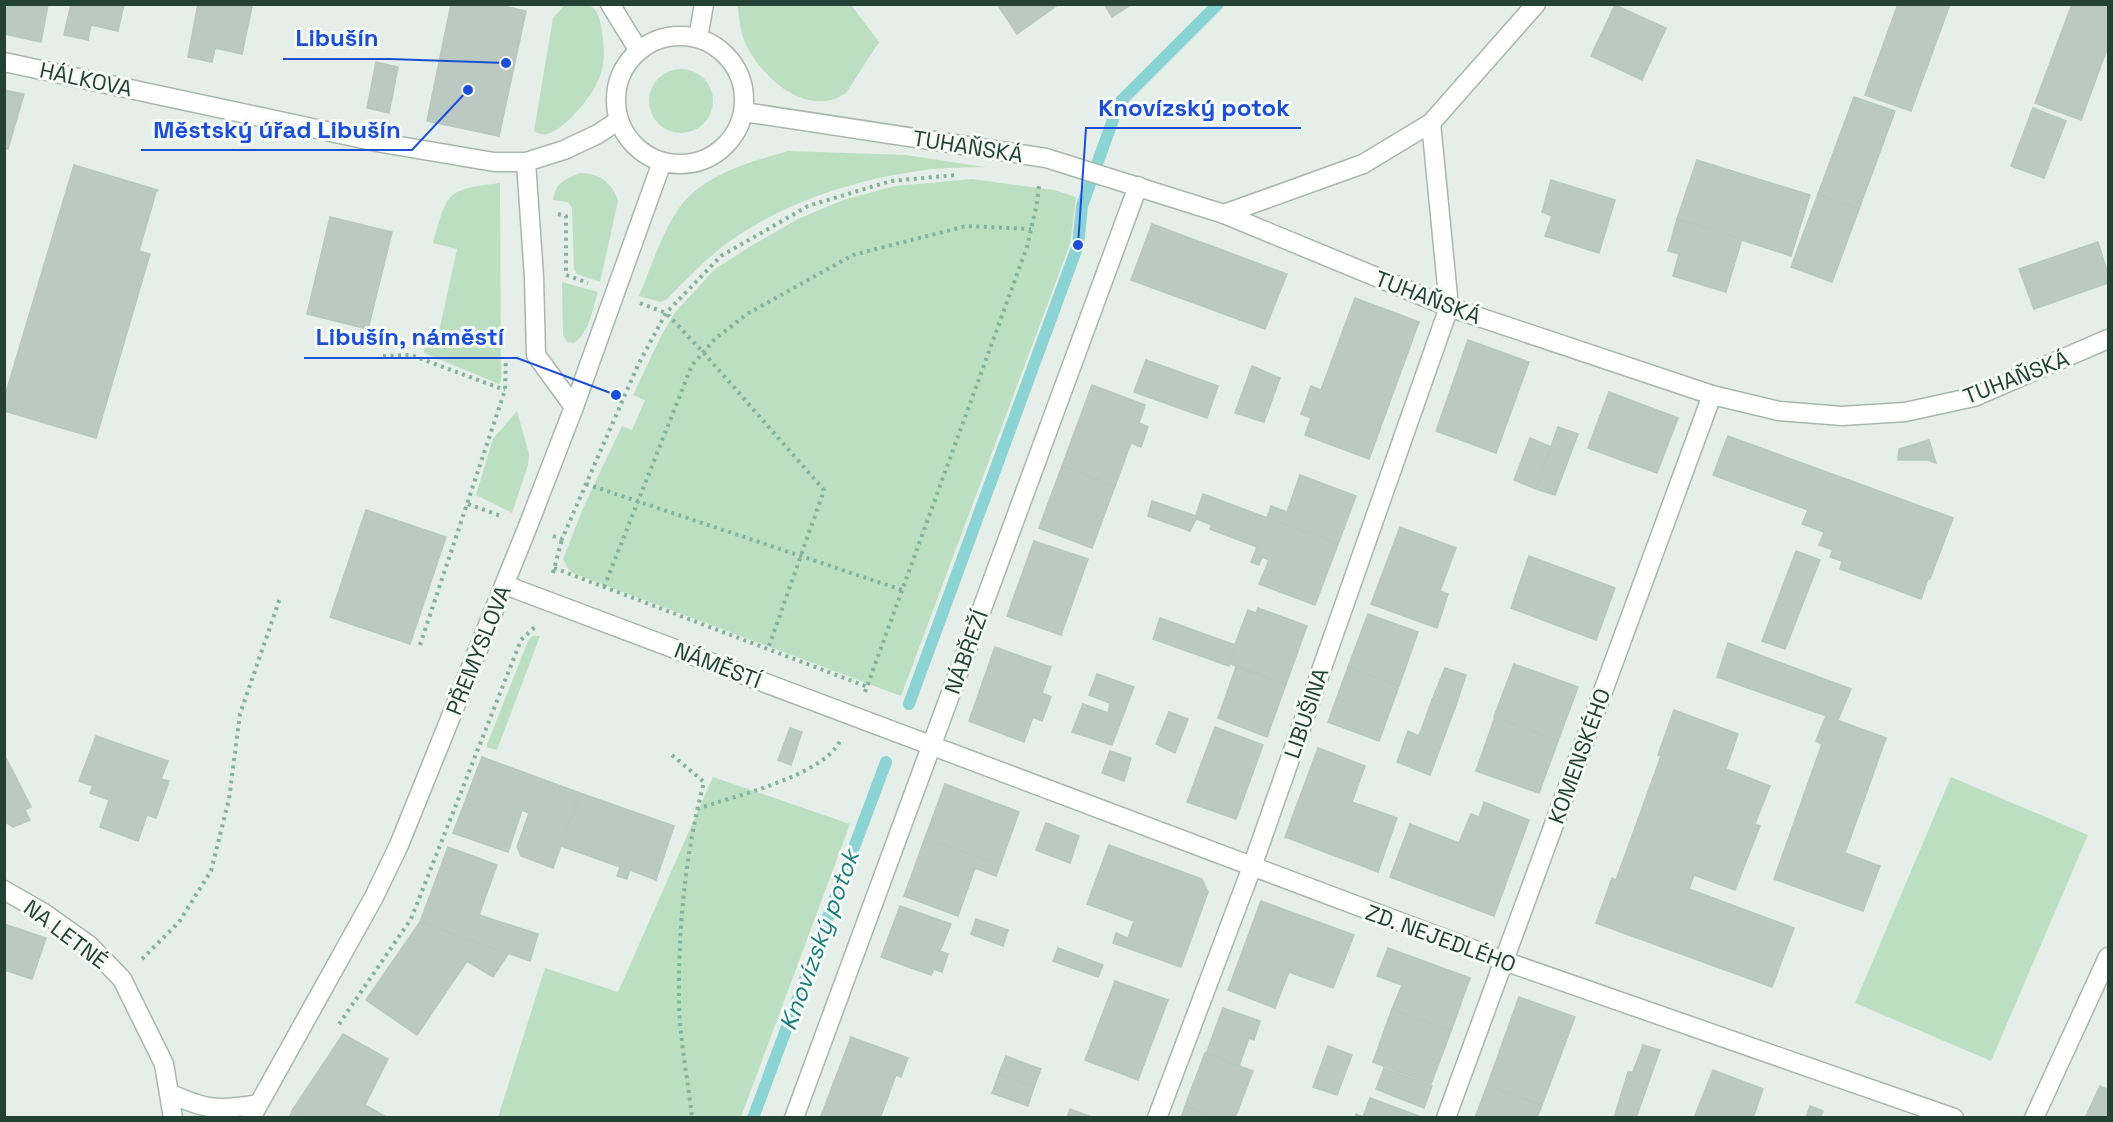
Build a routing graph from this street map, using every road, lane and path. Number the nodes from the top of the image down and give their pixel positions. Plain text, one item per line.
1 (610, 4) edge
2 (704, 4) edge
3 (1536, 4) edge
4 (698, 38) junction
5 (639, 51) junction
6 (4, 62) edge
7 (744, 112) junction
8 (618, 120) junction
9 (1431, 123) junction
10 (1046, 158) junction
11 (526, 162) junction
12 (662, 162) junction
13 (964, 175) dead end
14 (1138, 186) junction
15 (1224, 214) junction
16 (530, 215) junction
17 (1031, 229) junction
18 (615, 294) junction
19 (1449, 307) junction
20 (666, 313) junction
21 (2109, 339) edge
22 (703, 352) junction
23 (383, 356) dead end
24 (506, 356) dead end
25 (506, 390) junction
26 (1712, 395) junction
27 (574, 407) junction
28 (586, 484) junction
29 (638, 502) junction
30 (468, 504) junction
31 (528, 526) junction
32 (801, 556) junction
33 (554, 568) dead end
34 (505, 585) junction
35 (603, 587) junction
36 (902, 590) junction
37 (280, 598) dead end
38 (420, 645) dead end
39 (768, 649) junction
40 (867, 687) junction
41 (874, 692) dead end
42 (853, 716) junction
43 (932, 745) junction
44 (672, 755) dead end
45 (697, 809) junction
46 (1252, 867) junction
47 (4, 890) edge
48 (2109, 957) edge
49 (1504, 962) junction
50 (122, 979) junction
51 (169, 1093) junction
52 (254, 1111) edge
53 (173, 1118) edge
54 (692, 1118) edge
55 (794, 1118) edge
56 (1157, 1118) edge
57 (1446, 1118) edge
58 (1954, 1118) edge
59 (2034, 1118) edge

1 - 5 street
2 - 4 street
3 - 9 street
4 - 5 street
4 - 7 street
5 - 8 street
6 - 11 street, HÁLKOVA
7 - 10 street, TUHAŇSKÁ
7 - 12 street
8 - 11 street, HÁLKOVA
8 - 12 street
9 - 15 street
9 - 19 street
10 - 14 street, TUHAŇSKÁ
10 - 17 path
11 - 16 street
12 - 18 street, PŘEMYSLOVA
13 - 20 path
14 - 15 street, TUHAŇSKÁ
14 - 43 street, NÁBŘEŽÍ
15 - 19 street, TUHAŇSKÁ
16 - 18 path
16 - 27 street
17 - 22 path
17 - 36 path
18 - 20 path
18 - 27 street, PŘEMYSLOVA
19 - 26 street, TUHAŇSKÁ
19 - 46 street, LIBUŠINA
20 - 22 path
20 - 28 path
21 - 26 street, TUHAŇSKÁ
22 - 29 path
22 - 32 path
23 - 25 path
24 - 25 path
25 - 30 path
26 - 49 street, KOMENSKÉHO
27 - 31 street, PŘEMYSLOVA
28 - 29 path
28 - 31 path
29 - 32 path
29 - 35 path
30 - 31 path
30 - 38 path
31 - 34 street, PŘEMYSLOVA
32 - 36 path
32 - 39 path
33 - 35 path
34 - 42 street, NÁMĚSTÍ
34 - 52 street, PŘEMYSLOVA
35 - 39 path
36 - 40 path
37 - 50 path
39 - 40 path
40 - 41 path
40 - 42 path
42 - 43 street, NÁMĚSTÍ
42 - 45 path
43 - 46 street, ZD. NEJEDLÉHO
43 - 55 street, NÁBŘEŽÍ
44 - 45 path
45 - 54 path
46 - 49 street, ZD. NEJEDLÉHO
46 - 56 street, LIBUŠINA
47 - 50 street, NA LETNÉ
48 - 59 street
49 - 57 street, KOMENSKÉHO
49 - 58 street, ZD. NEJEDLÉHO
50 - 51 street, NA LETNÉ
51 - 52 street
51 - 53 street, NA LETNÉ

